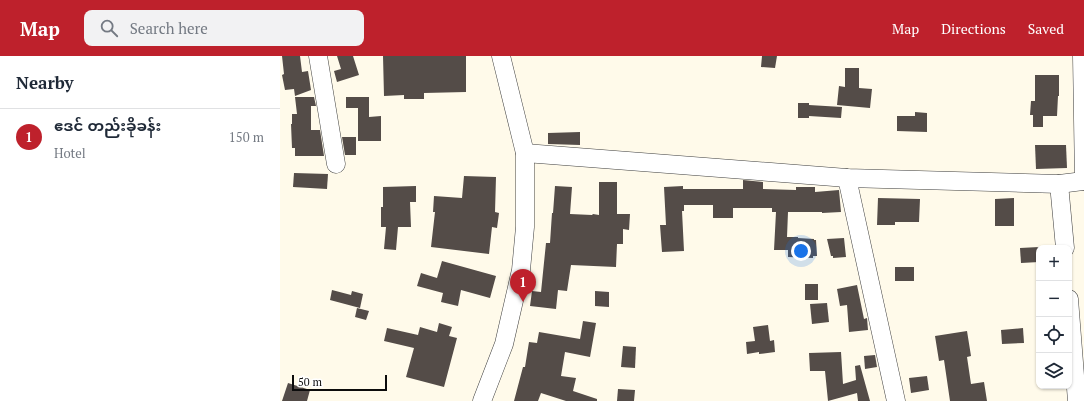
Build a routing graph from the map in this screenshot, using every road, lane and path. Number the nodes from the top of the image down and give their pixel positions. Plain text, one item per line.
1 (318, 56) edge
2 (501, 56) edge
3 (1082, 56) edge
4 (525, 153) junction
5 (336, 164) dead end
6 (847, 178) junction
7 (1084, 181) edge
8 (1059, 184) junction
9 (1065, 245) edge
10 (1070, 317) edge
11 (482, 401) edge
12 (896, 401) edge
13 (1077, 401) edge

1 - 5 street
2 - 4 street
3 - 7 street
4 - 6 street
4 - 11 street
6 - 8 street
6 - 12 street
7 - 8 street
8 - 9 street
10 - 13 street

